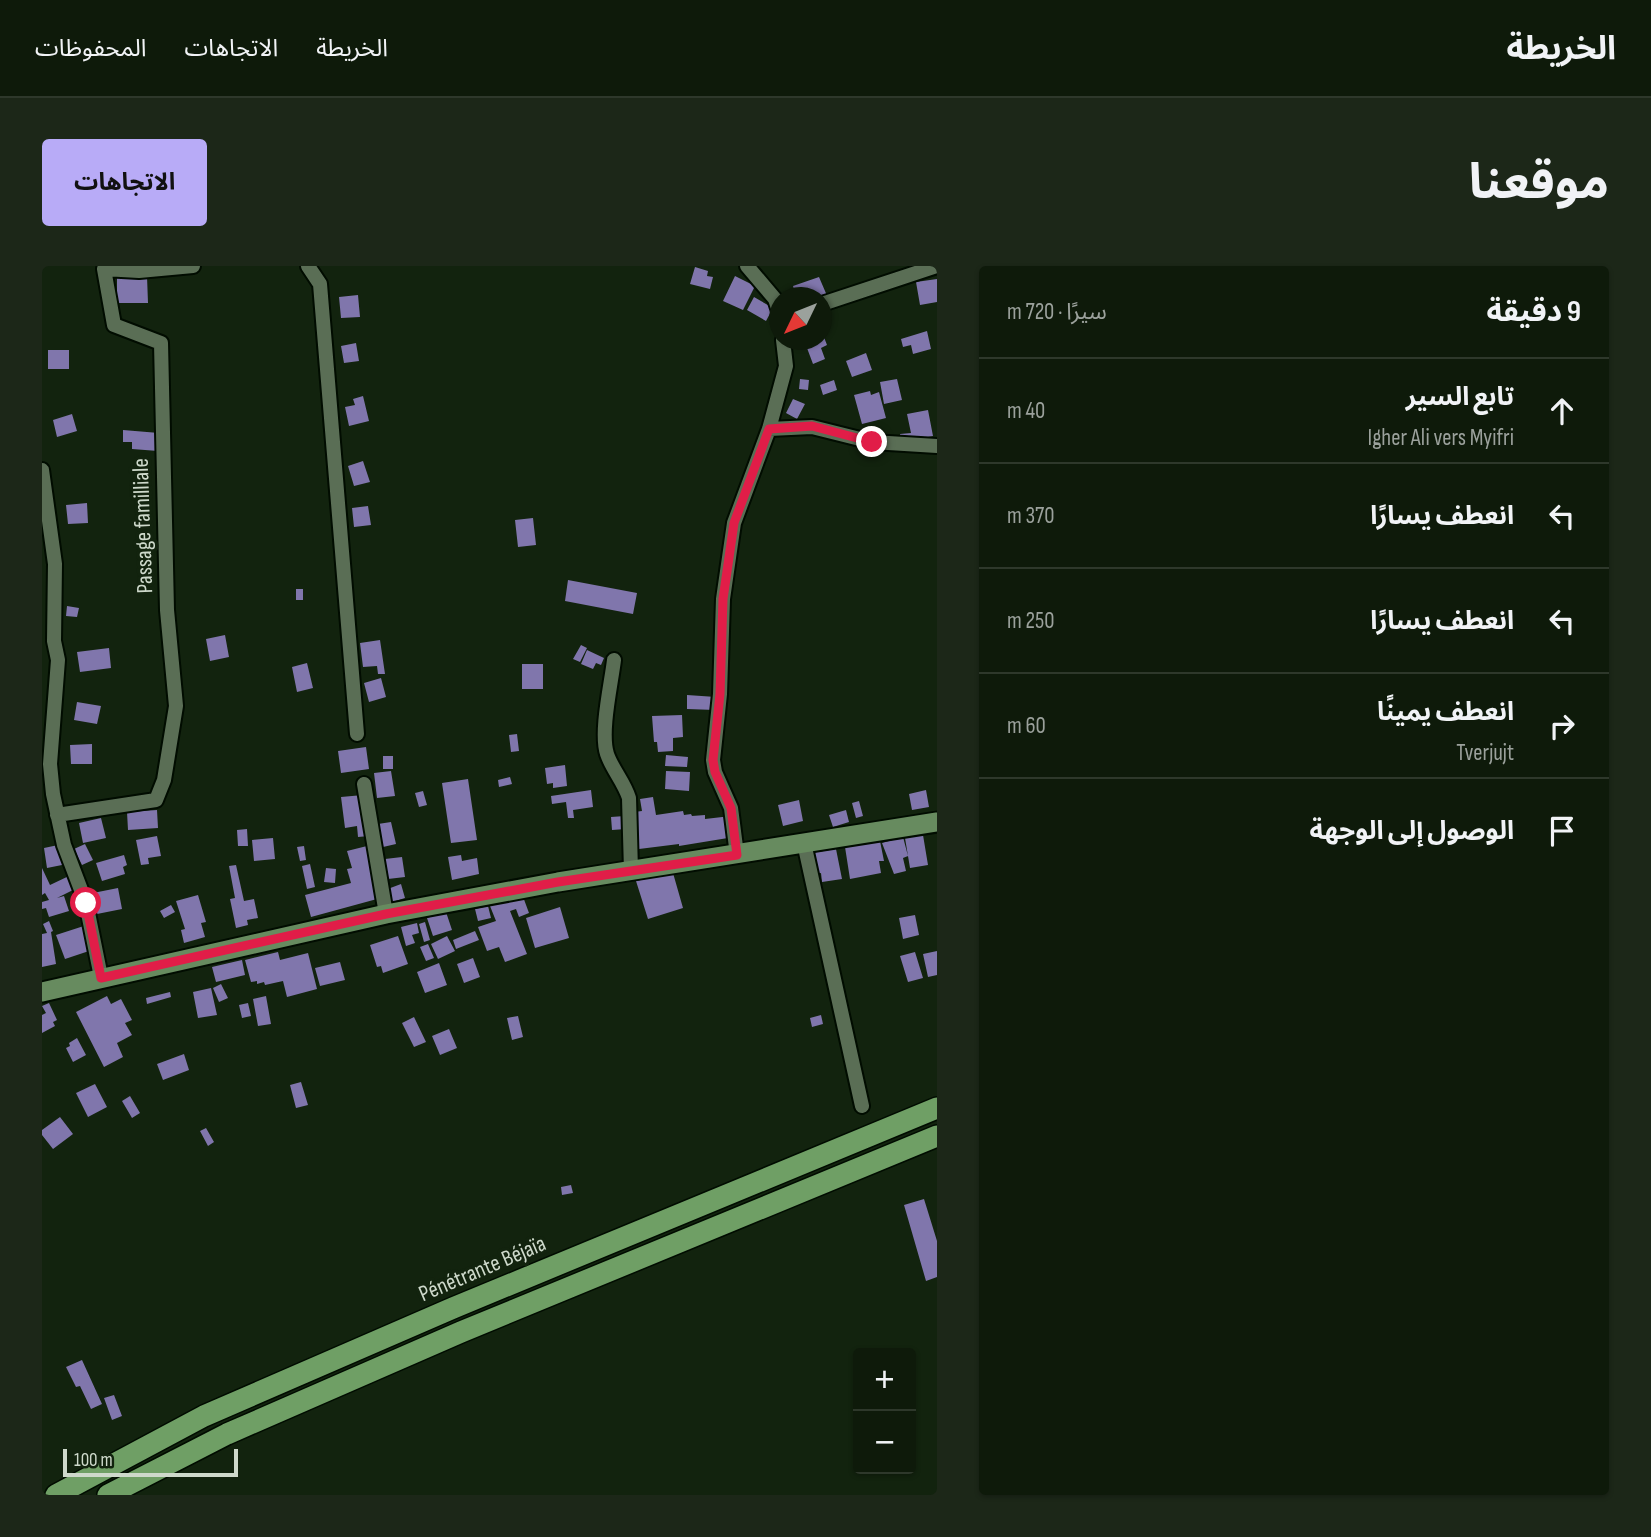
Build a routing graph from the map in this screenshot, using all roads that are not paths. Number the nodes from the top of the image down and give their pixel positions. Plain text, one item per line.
1 (193, 266) edge
2 (308, 266) edge
3 (747, 266) edge
4 (937, 266) edge
5 (769, 292) edge
6 (832, 300) edge
7 (784, 350) edge
8 (769, 429) junction
9 (937, 446) edge
10 (42, 470) edge
11 (614, 660) dead end
12 (357, 734) dead end
13 (364, 784) dead end
14 (57, 815) junction
15 (937, 822) edge
16 (804, 843) junction
17 (737, 855) junction
18 (631, 871) junction
19 (386, 914) junction
20 (101, 978) junction
21 (42, 992) edge
22 (862, 1106) dead end
23 (937, 1108) edge
24 (937, 1136) edge
25 (56, 1495) edge
26 (108, 1495) edge

1 - 14 street, Passage familliale
2 - 12 street
3 - 5 street
4 - 6 street
7 - 8 street
8 - 9 street
8 - 17 street
10 - 14 street
11 - 18 street
13 - 19 street
14 - 20 street
15 - 16 main road
16 - 17 main road
16 - 22 street
17 - 18 main road
18 - 19 main road
19 - 20 main road
20 - 21 main road
23 - 25 highway, Pénétrante Béjaïa
24 - 26 highway

